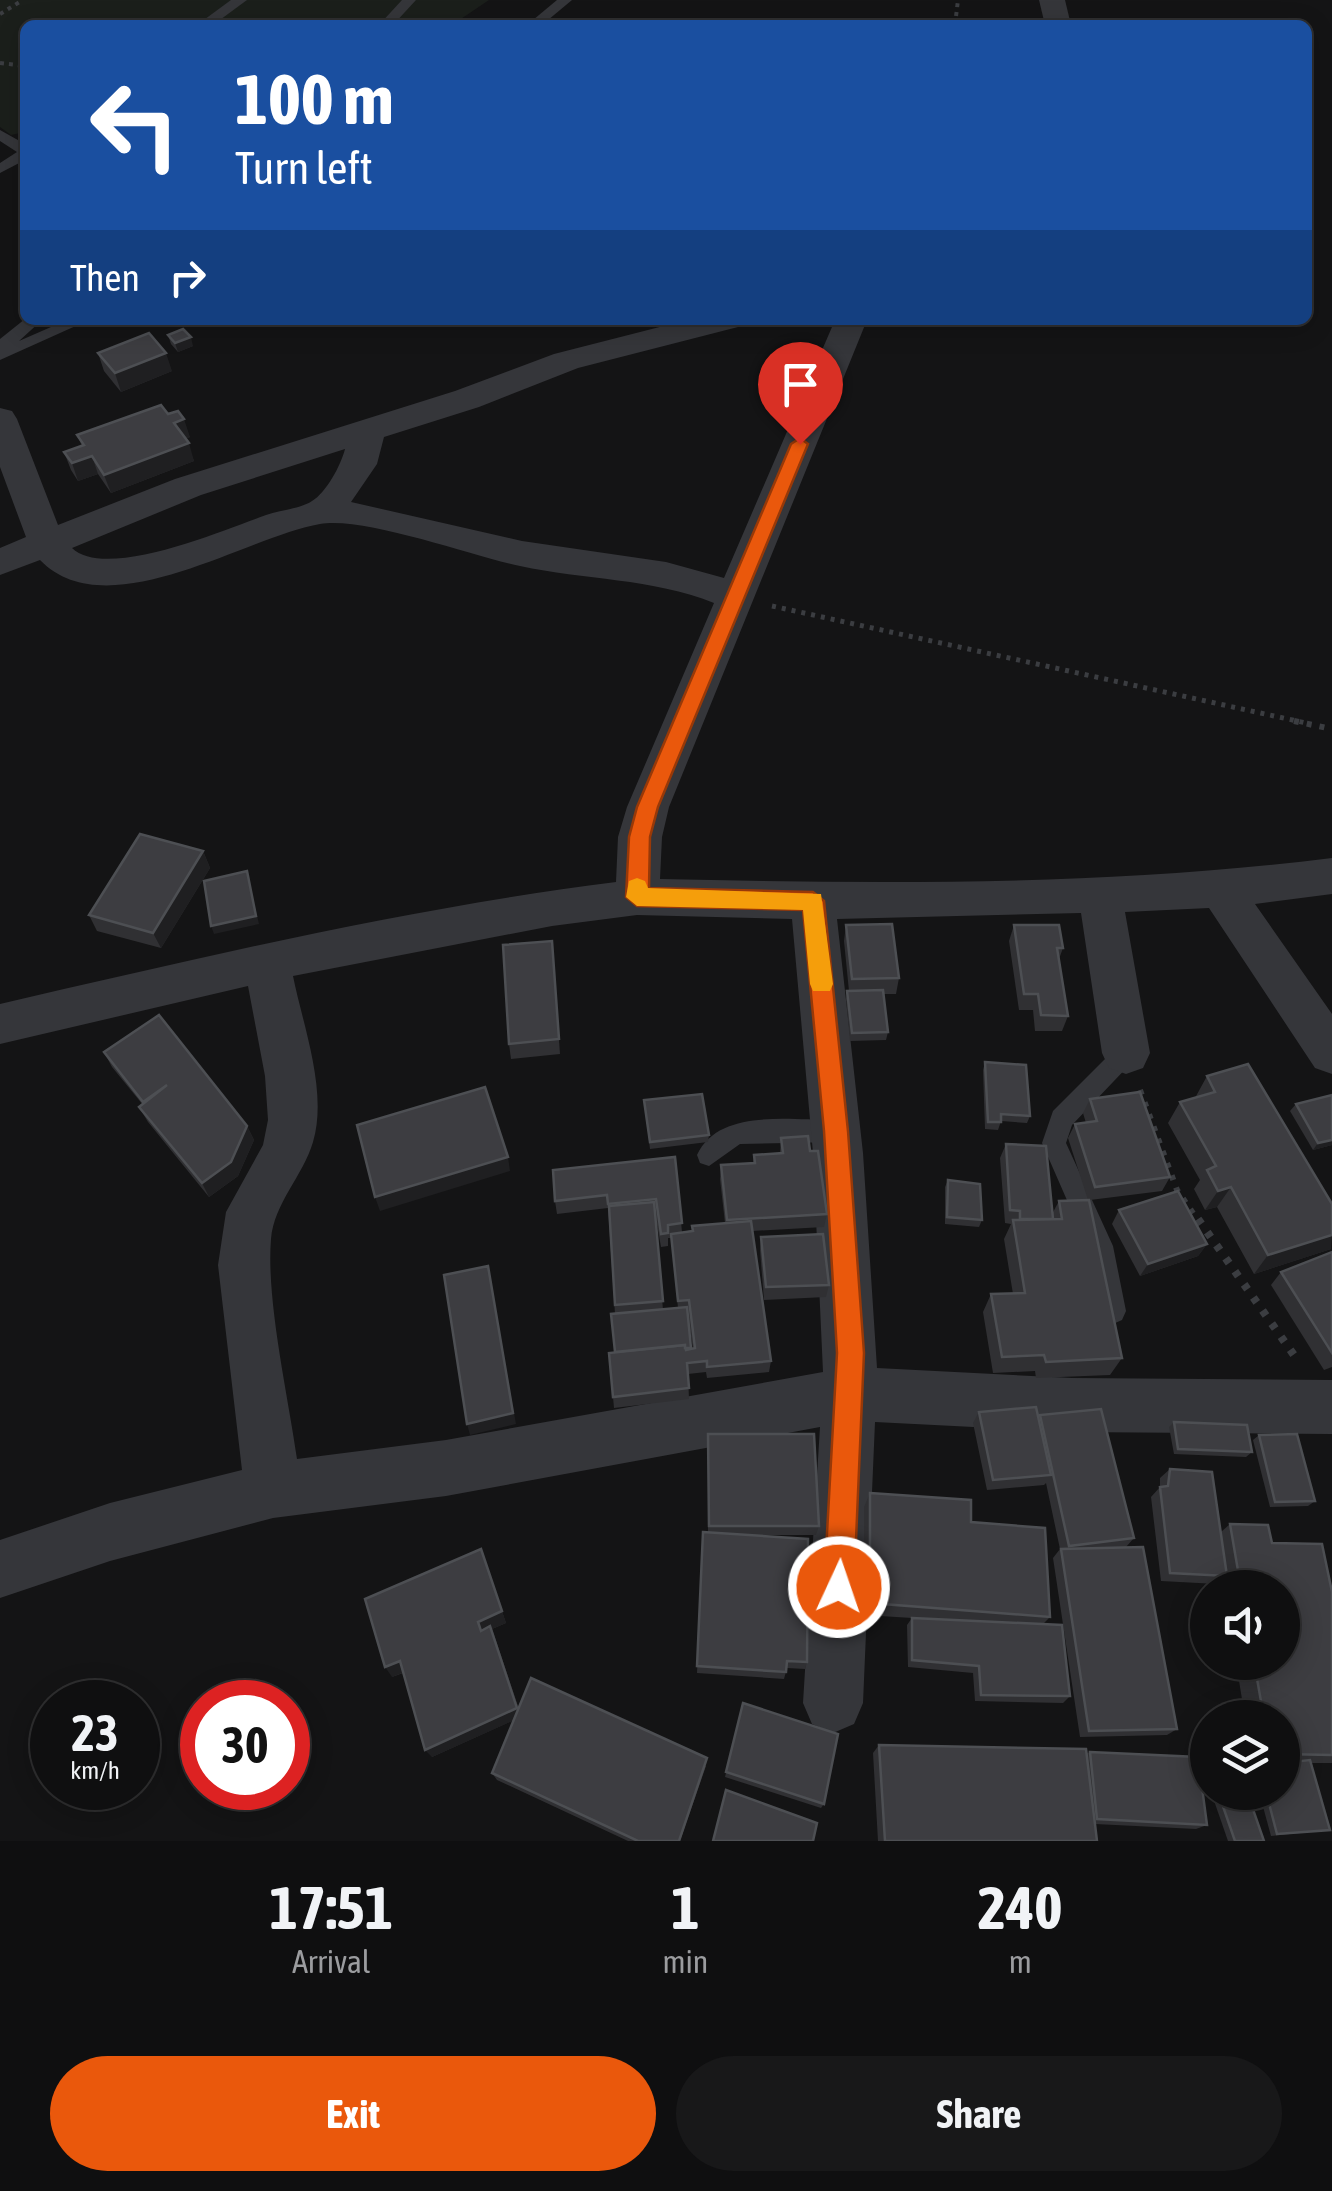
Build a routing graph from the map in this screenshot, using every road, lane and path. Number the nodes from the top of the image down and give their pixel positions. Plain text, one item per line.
1 (23, 0) edge
2 (240, 0) edge
3 (410, 0) edge
4 (565, 0) edge
5 (0, 14) edge
6 (211, 20) edge
7 (391, 20) edge
8 (540, 20) edge
9 (0, 134) edge
10 (20, 149) edge
11 (29, 325) edge
12 (68, 325) edge
13 (706, 325) edge
14 (849, 325) edge
15 (0, 351) edge
16 (0, 418) edge
17 (368, 429) junction
18 (324, 511) junction
19 (47, 545) junction
20 (0, 562) edge
21 (737, 598) junction
22 (1332, 729) edge
23 (1332, 876) edge
24 (1221, 890) junction
25 (1100, 895) junction
26 (637, 897) junction
27 (813, 901) junction
28 (267, 962) junction
29 (0, 1024) edge
30 (1126, 1053) junction
31 (1332, 1053) edge
32 (836, 1131) junction
33 (709, 1154) dead end
34 (1113, 1311) edge
35 (1299, 1362) dead end
36 (849, 1394) junction
37 (1332, 1407) edge
38 (273, 1490) junction
39 (0, 1569) edge
40 (833, 1702) dead end

1 - 5 path
2 - 6 lane
3 - 7 lane
4 - 8 lane
9 - 10 lane
11 - 15 lane
12 - 15 lane
13 - 17 street
14 - 21 street
16 - 19 street
17 - 18 street
17 - 19 street
18 - 19 street
18 - 21 street
19 - 20 street
21 - 22 path
21 - 26 street
23 - 24 street
24 - 25 street
24 - 31 street
25 - 27 street
25 - 30 street
26 - 27 street
26 - 28 street
27 - 32 street
28 - 29 street
28 - 38 street
30 - 34 lane
30 - 35 path
32 - 33 lane
32 - 36 street
36 - 37 street
36 - 38 street
36 - 40 street
38 - 39 street

